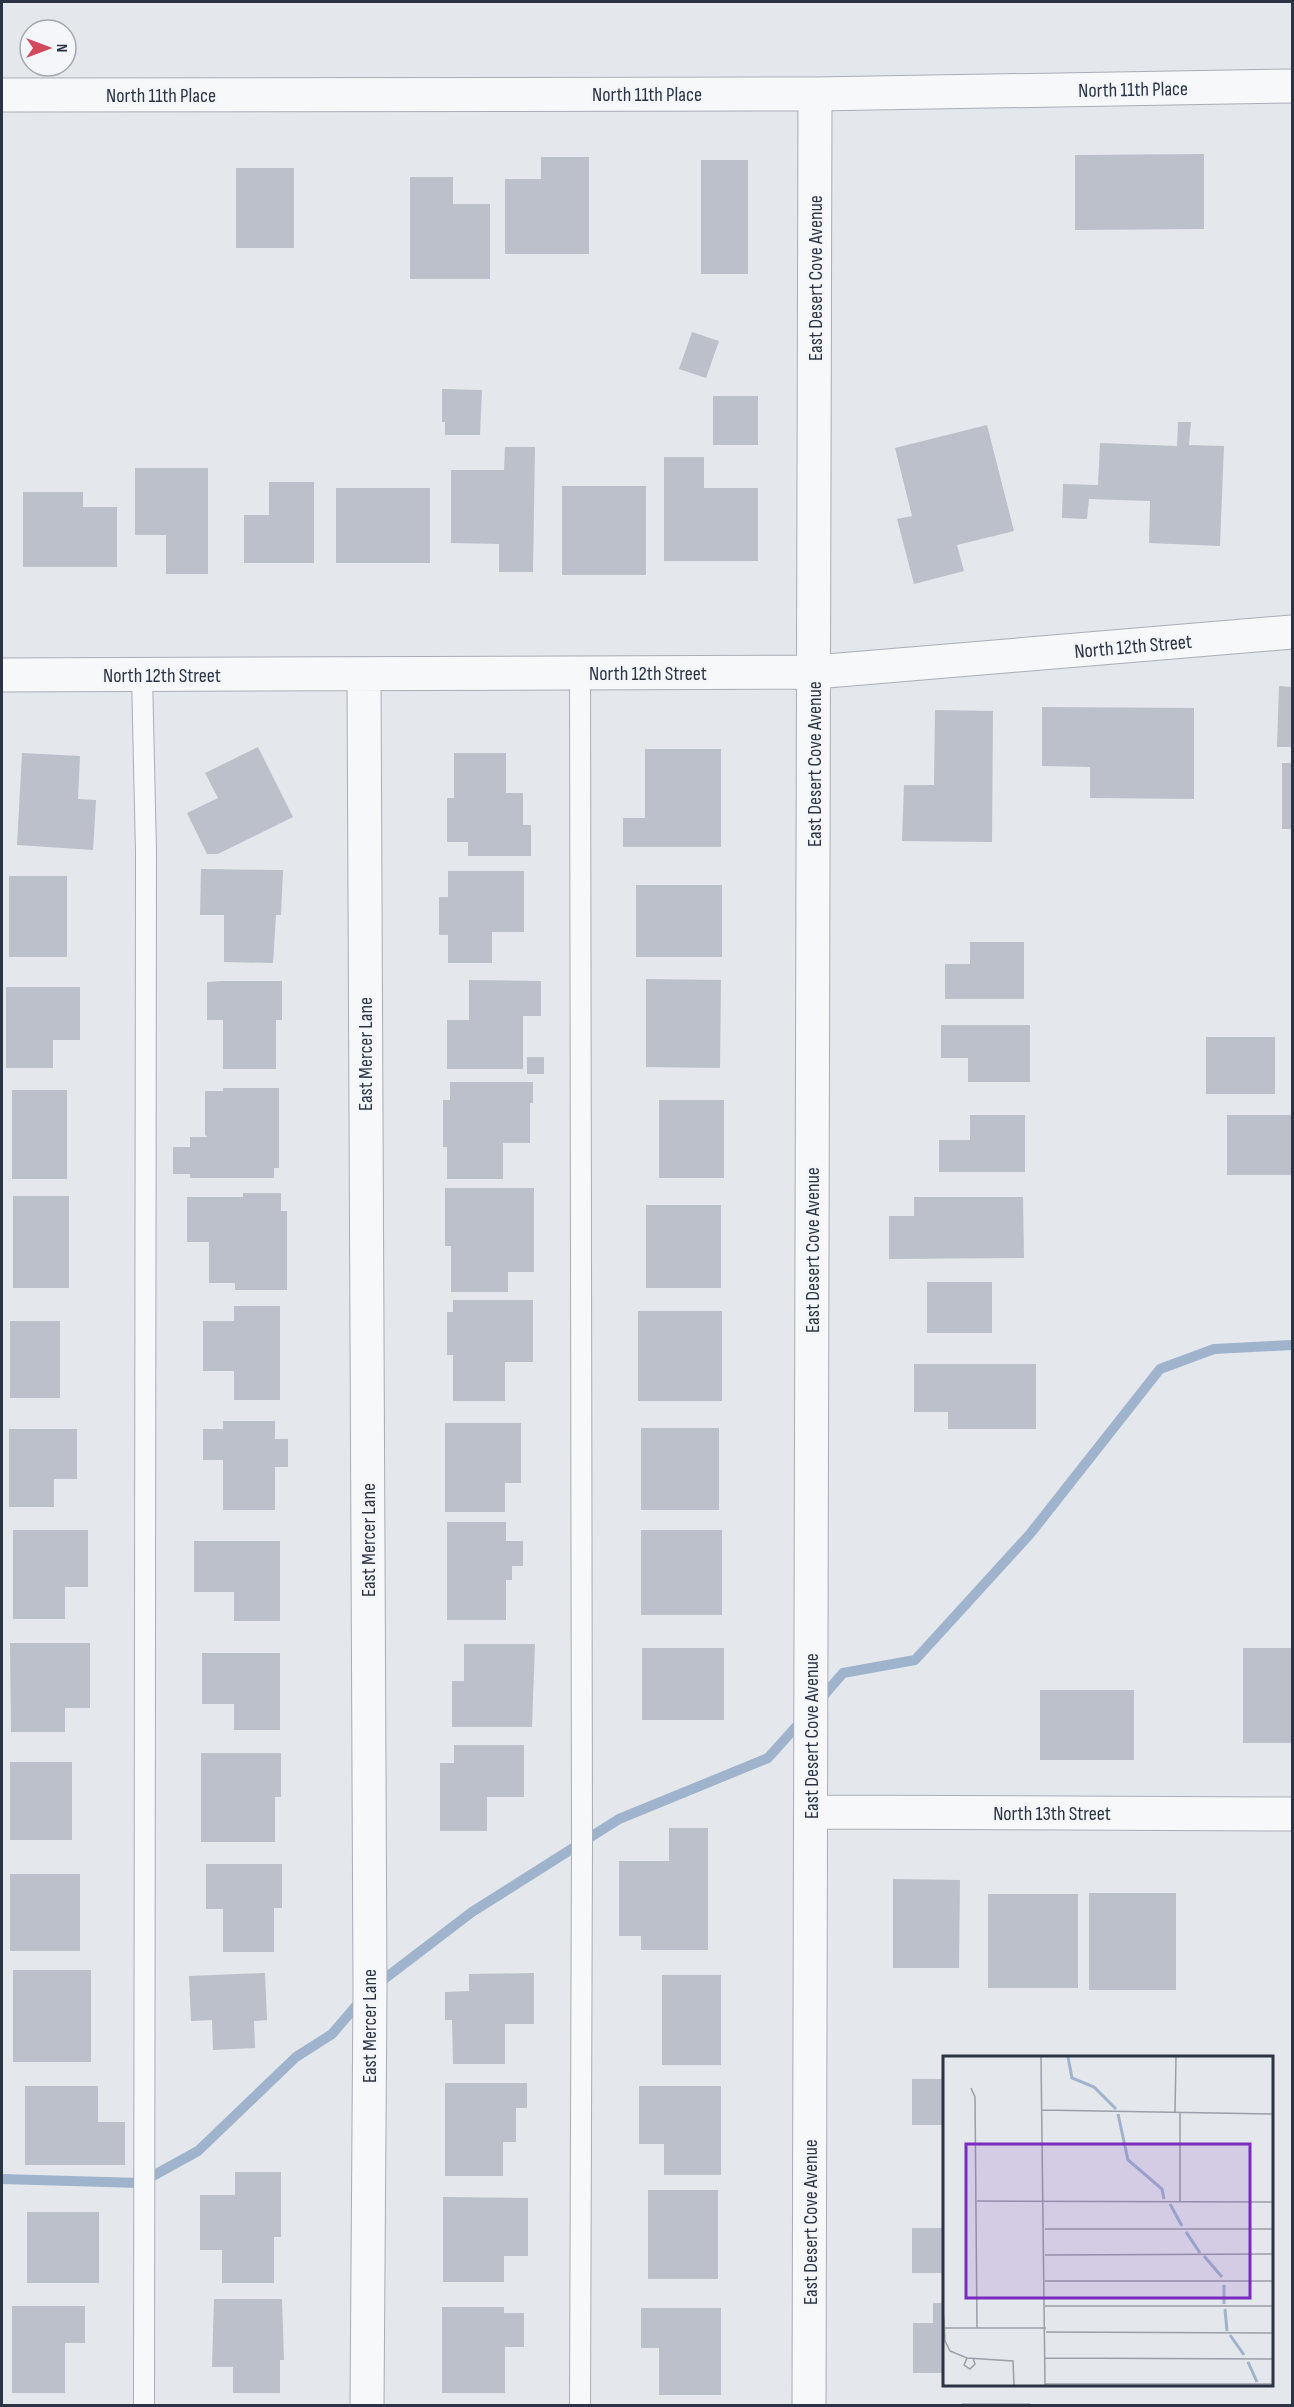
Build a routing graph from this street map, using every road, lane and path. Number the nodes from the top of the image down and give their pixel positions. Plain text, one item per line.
1 (1293, 86) edge
2 (815, 94) junction
3 (2, 95) edge
4 (1293, 632) edge
5 (815, 672) junction
6 (580, 673) junction
7 (2, 675) edge
8 (142, 675) junction
9 (364, 675) junction
10 (812, 1812) junction
11 (1293, 1814) edge
12 (144, 2406) edge
13 (367, 2406) edge
14 (580, 2406) edge
15 (809, 2406) edge

1 - 2 street, North 11th Place
2 - 3 street, North 11th Place
2 - 5 street, East Desert Cove Avenue
4 - 5 street, North 12th Street
5 - 6 street, North 12th Street
5 - 10 street, East Desert Cove Avenue
6 - 9 street, North 12th Street
6 - 14 lane
7 - 8 street, North 12th Street
8 - 9 street, North 12th Street
8 - 12 lane
9 - 13 street, East Mercer Lane
10 - 11 street, North 13th Street
10 - 15 street, East Desert Cove Avenue

